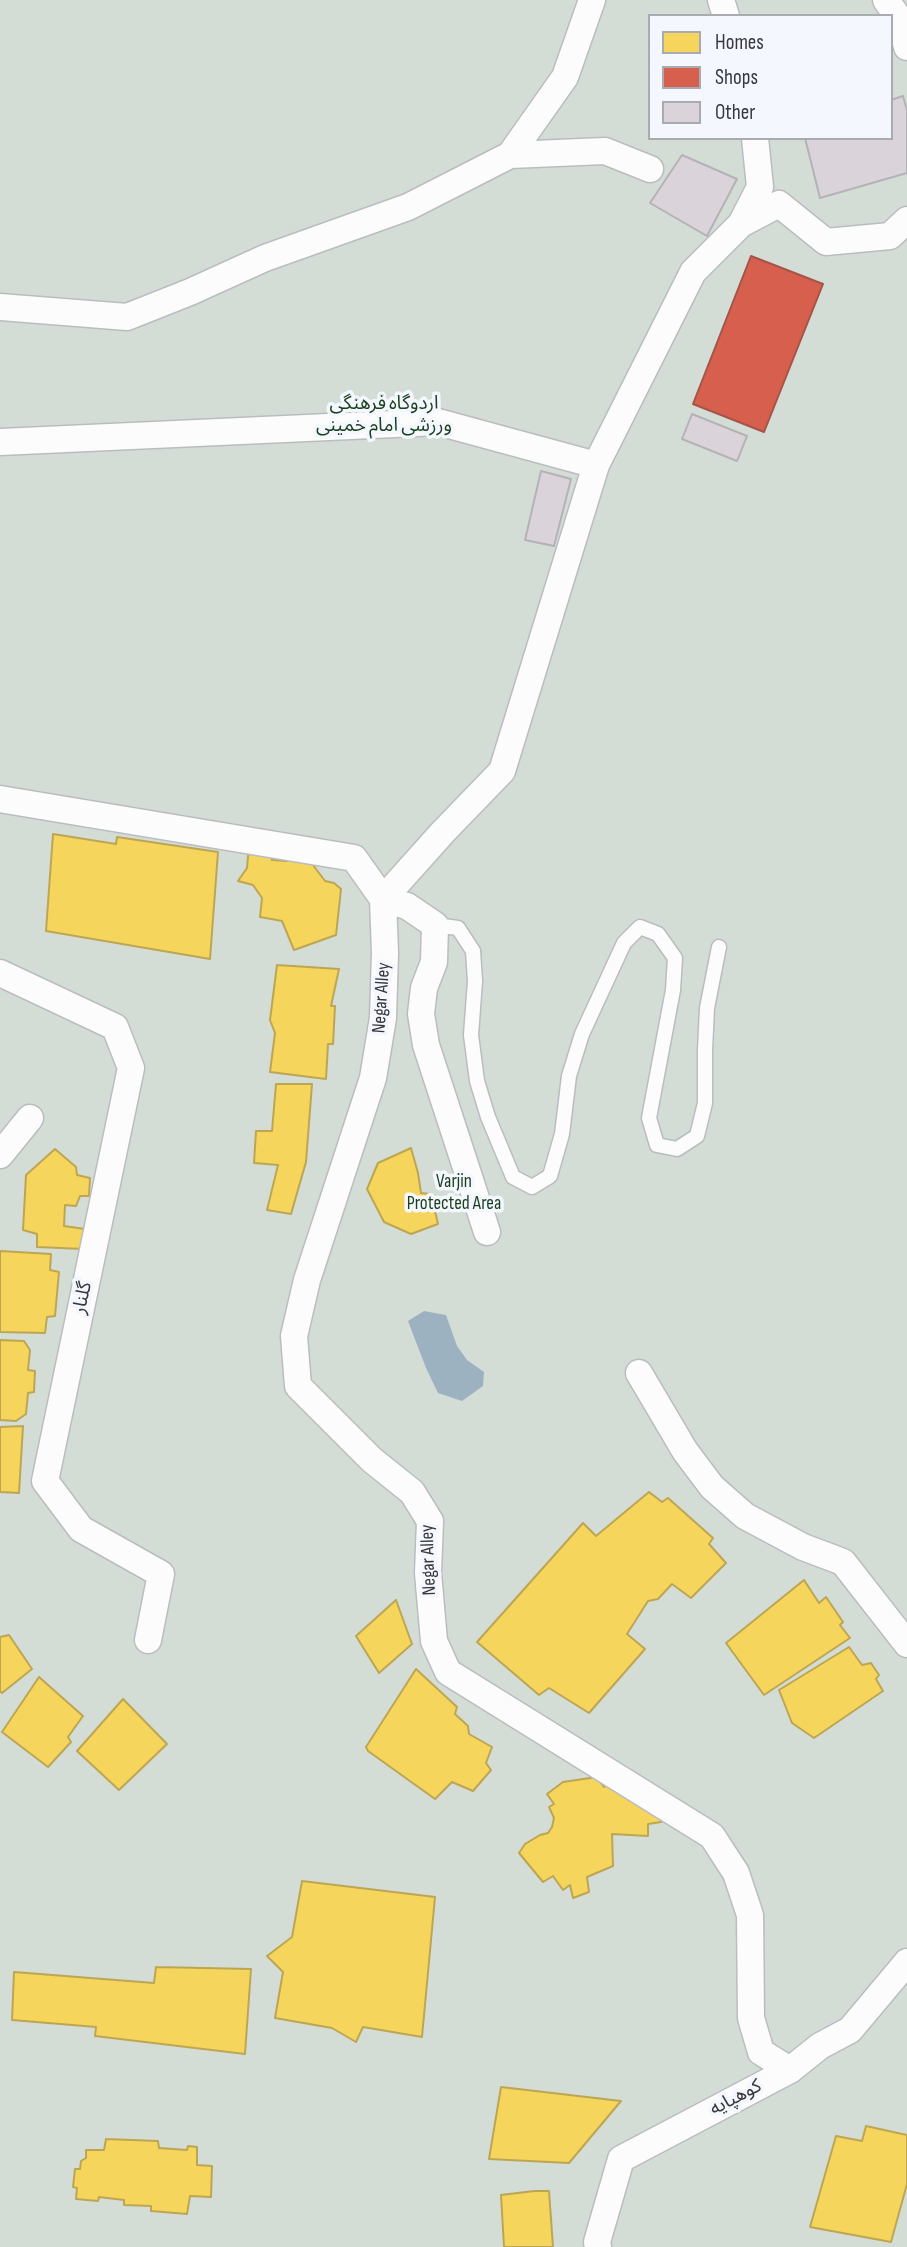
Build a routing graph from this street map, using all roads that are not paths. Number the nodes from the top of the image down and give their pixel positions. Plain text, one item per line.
1 (592, 0) edge
2 (886, 0) edge
3 (907, 47) edge
4 (755, 140) edge
5 (510, 155) junction
6 (650, 169) dead end
7 (907, 220) edge
8 (741, 224) junction
9 (0, 307) edge
10 (0, 442) edge
11 (596, 465) junction
12 (0, 799) edge
13 (383, 899) junction
14 (435, 925) junction
15 (719, 947) dead end
16 (0, 974) edge
17 (30, 1118) dead end
18 (0, 1154) edge
19 (487, 1232) dead end
20 (639, 1373) dead end
21 (148, 1640) dead end
22 (907, 1644) edge
23 (907, 1962) edge
24 (790, 2070) junction
25 (598, 2247) edge

1 - 5 street
2 - 3 street
4 - 8 street
5 - 6 street
5 - 9 street
7 - 8 street
8 - 11 street
10 - 11 street
11 - 13 street
12 - 13 street
13 - 14 street
13 - 24 street, Negar Alley
14 - 15 lane
14 - 19 street, Negar Alley
16 - 21 street, گلنار
17 - 18 street
20 - 22 street
23 - 24 street, کوهپایه
24 - 25 street, کوهپایه

